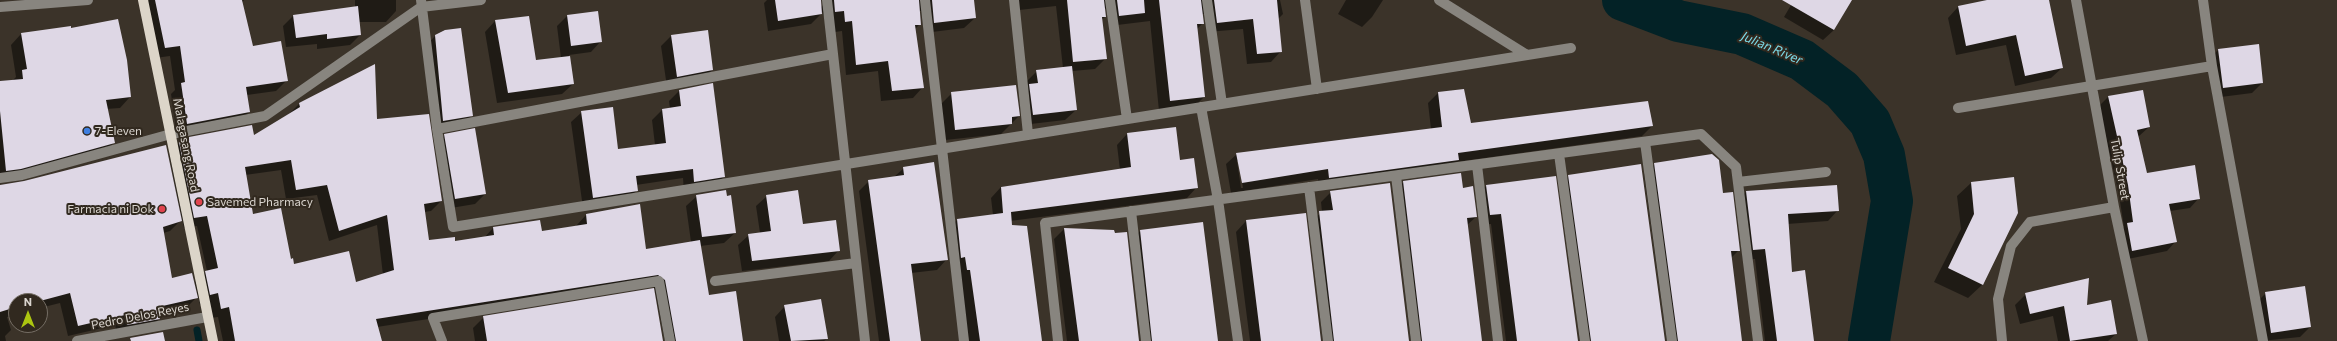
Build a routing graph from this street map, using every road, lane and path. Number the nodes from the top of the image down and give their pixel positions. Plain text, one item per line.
1 (88, 0) edge
2 (143, 0) edge
3 (481, 0) edge
4 (828, 0) edge
5 (925, 0) edge
6 (1014, 0) edge
7 (1110, 0) edge
8 (1207, 0) edge
9 (1305, 0) edge
10 (1439, 0) edge
11 (2076, 0) edge
12 (2204, 0) edge
13 (421, 4) edge
14 (0, 7) edge
15 (1571, 48) dead end
16 (833, 54) junction
17 (1527, 55) junction
18 (2212, 66) junction
19 (2092, 86) junction
20 (1317, 89) junction
21 (1222, 104) junction
22 (1201, 107) junction
23 (1958, 108) dead end
24 (1127, 119) junction
25 (437, 129) junction
26 (171, 134) junction
27 (1028, 134) junction
28 (1645, 142) junction
29 (942, 148) junction
30 (1559, 154) junction
31 (845, 164) junction
32 (1477, 165) junction
33 (1826, 172) dead end
34 (1396, 176) junction
35 (0, 178) edge
36 (1738, 182) junction
37 (1310, 187) junction
38 (1218, 200) junction
39 (2114, 207) junction
40 (1132, 211) junction
41 (856, 263) junction
42 (715, 281) dead end
43 (207, 317) junction
44 (77, 341) edge
45 (213, 341) edge
46 (442, 341) edge
47 (670, 341) edge
48 (866, 341) edge
49 (964, 341) edge
50 (1058, 341) edge
51 (1146, 341) edge
52 (1238, 341) edge
53 (1328, 341) edge
54 (1416, 341) edge
55 (1498, 341) edge
56 (1585, 341) edge
57 (1672, 341) edge
58 (1758, 341) edge
59 (2002, 341) edge
60 (2143, 341) edge
61 (2262, 341) edge

1 - 14 street
2 - 26 main road, Malagasang Road
3 - 13 street
4 - 16 street
5 - 29 street
6 - 27 street
7 - 24 street
8 - 21 street
9 - 20 street
10 - 17 street
11 - 19 street, Tulip Street
12 - 18 street
13 - 25 street
13 - 26 street
15 - 17 street
16 - 25 street
16 - 31 street
17 - 20 street
18 - 19 street
18 - 61 street
19 - 23 street
19 - 39 street, Tulip Street
20 - 21 street
21 - 22 street
22 - 24 street
22 - 38 street
24 - 27 street
25 - 31 street
26 - 35 street
26 - 43 main road, Malagasang Road
27 - 29 street
28 - 30 street
28 - 36 street
28 - 57 street
29 - 31 street
29 - 49 street
30 - 32 street
30 - 56 street
31 - 41 street
32 - 34 street
32 - 55 street
33 - 36 street
34 - 37 street
34 - 54 street
36 - 58 street
37 - 38 street
37 - 53 street
38 - 40 street
38 - 52 street
39 - 59 street
39 - 60 street, Tulip Street
40 - 50 street
40 - 51 street
41 - 42 street
41 - 48 street
43 - 44 street, Pedro Delos Reyes
43 - 45 main road, Malagasang Road
46 - 47 street

